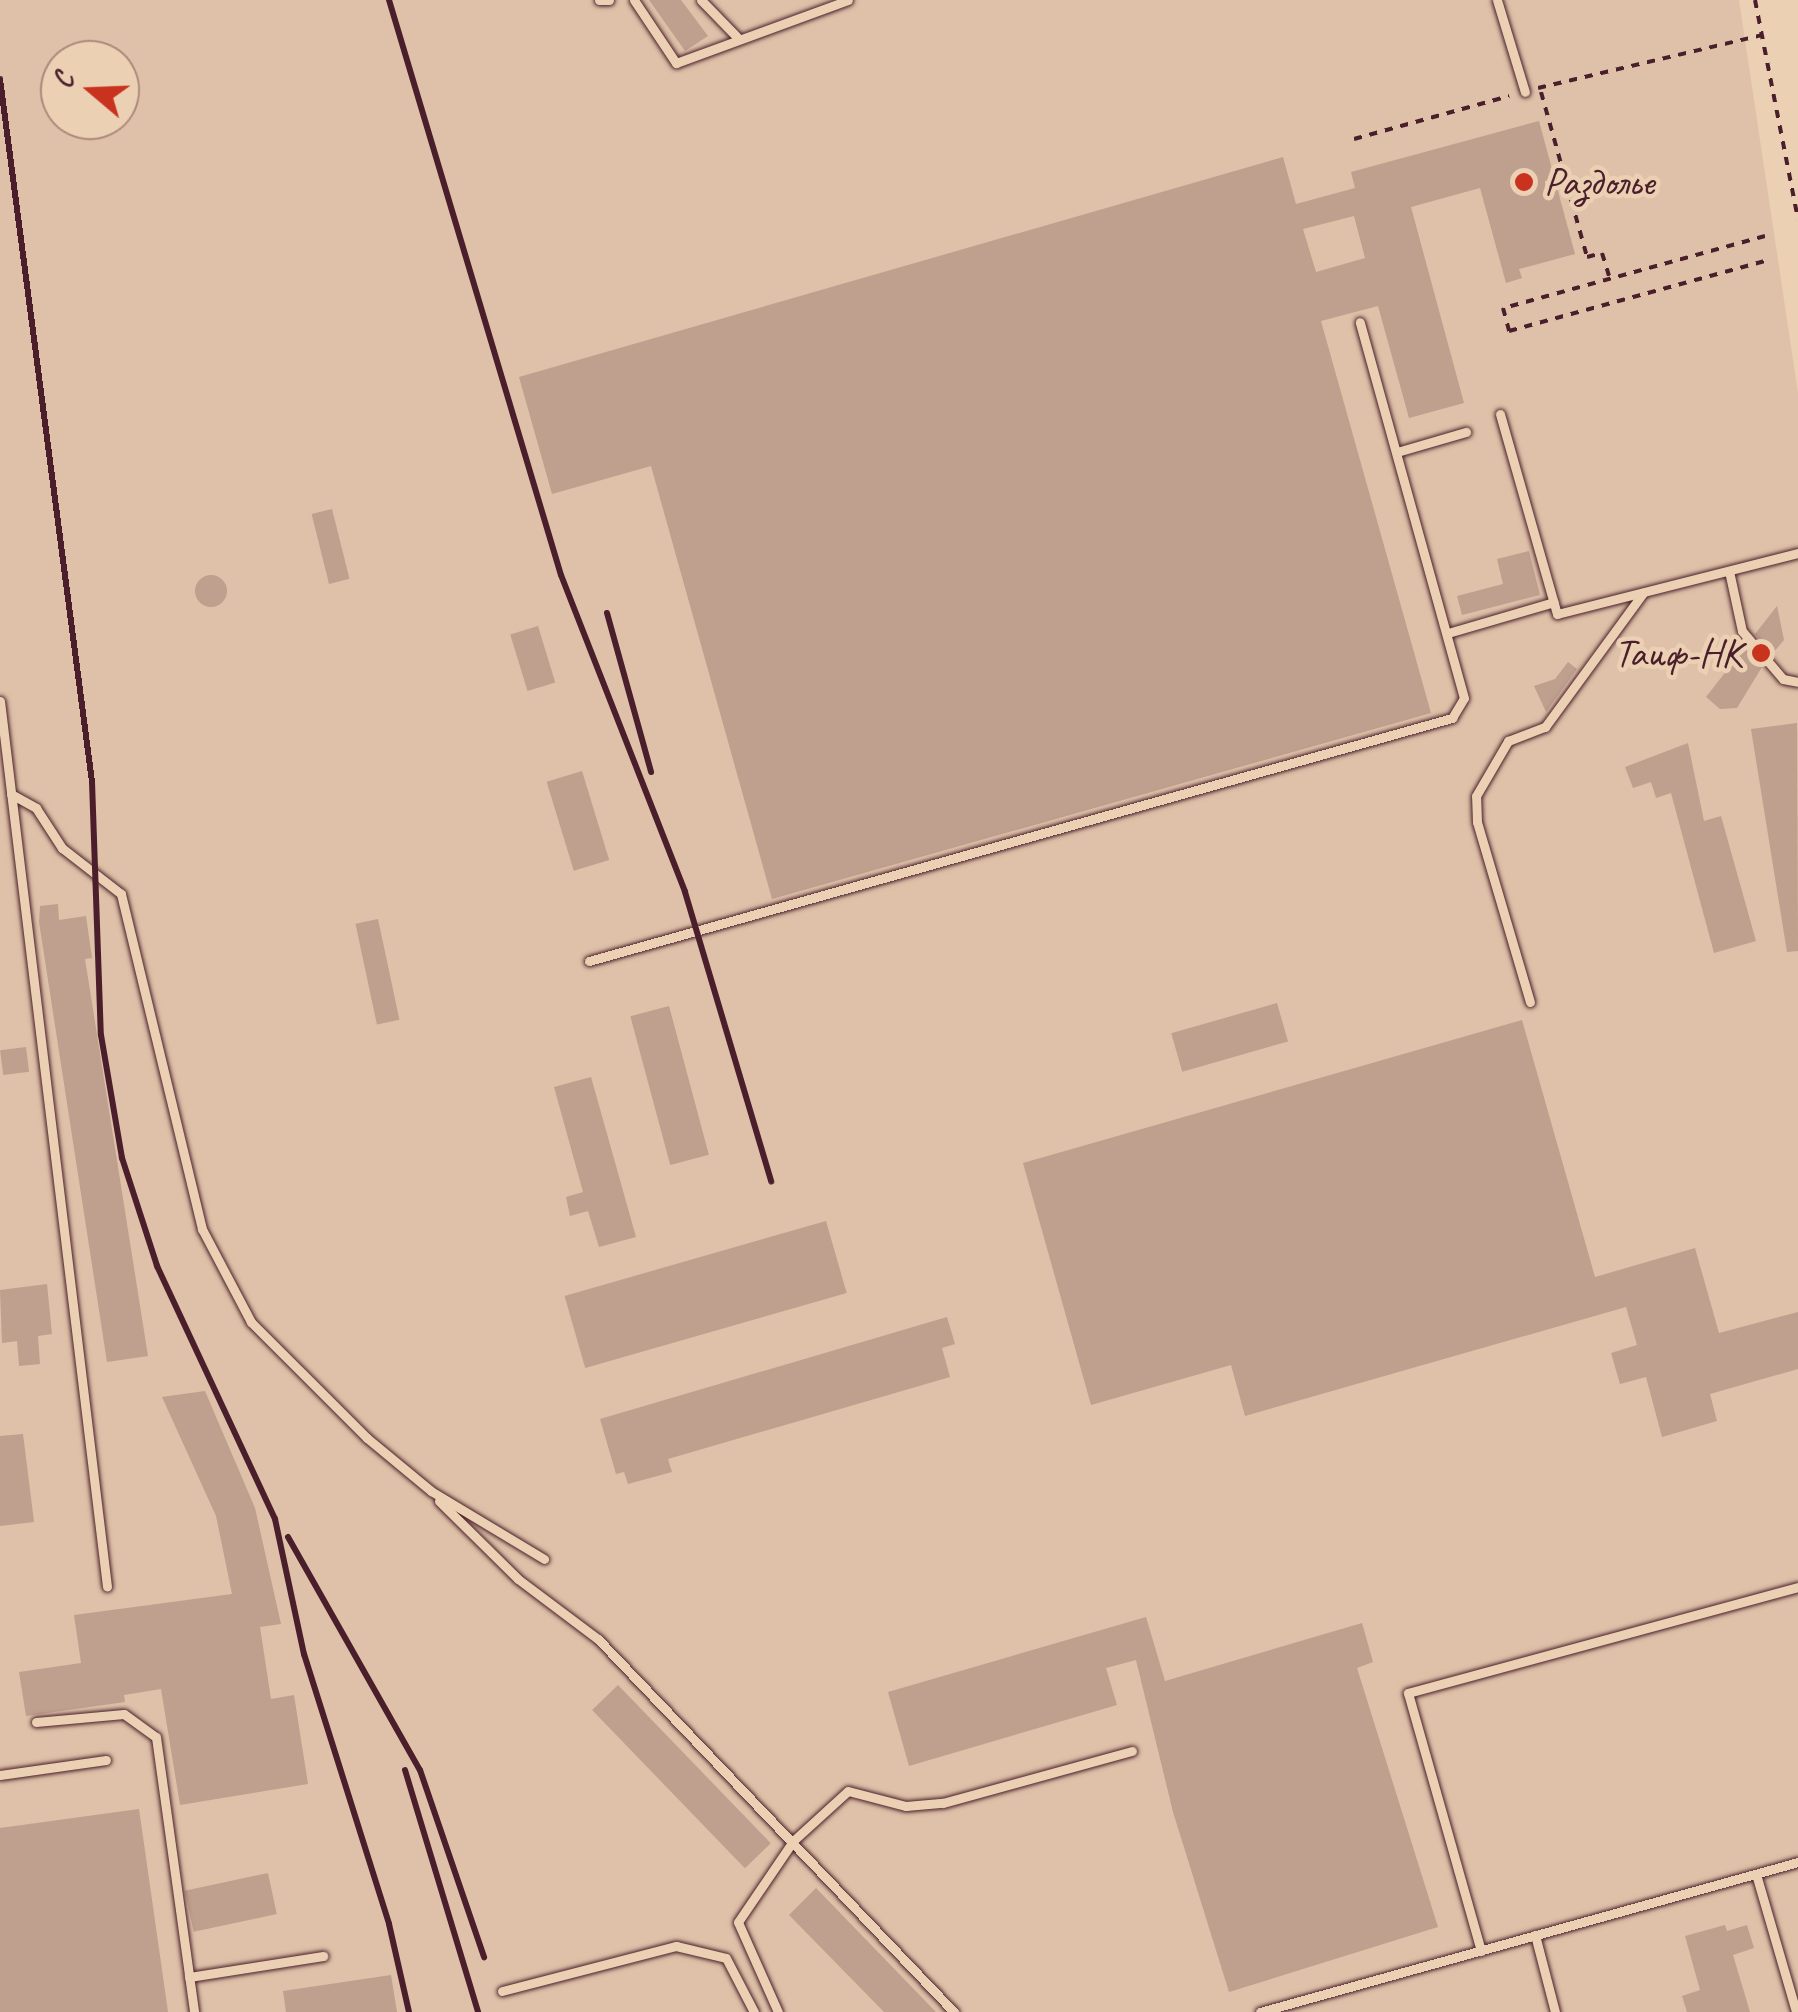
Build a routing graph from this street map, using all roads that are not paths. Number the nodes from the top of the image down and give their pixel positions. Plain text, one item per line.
1 (599, 0) edge
2 (610, 0) edge
3 (634, 0) edge
4 (701, 0) edge
5 (848, 0) edge
6 (1497, 0) edge
7 (738, 38) junction
8 (1525, 92) road end
9 (1360, 322) dead end
10 (1500, 414) dead end
11 (1466, 432) dead end
12 (1396, 452) junction
13 (1798, 553) edge
14 (1729, 571) junction
15 (1643, 593) junction
16 (1554, 602) junction
17 (1448, 633) junction
18 (1798, 682) edge
19 (0, 700) edge
20 (12, 794) junction
21 (589, 961) dead end
22 (1530, 1002) dead end
23 (431, 1491) junction
24 (544, 1558) dead end
25 (107, 1588) dead end
26 (1798, 1588) edge
27 (36, 1722) dead end
28 (1132, 1751) dead end
29 (106, 1760) dead end
30 (0, 1775) edge
31 (794, 1841) junction
32 (1798, 1862) edge
33 (1756, 1874) junction
34 (1535, 1936) junction
35 (1481, 1950) junction
36 (323, 1956) dead end
37 (190, 1977) junction
38 (502, 1991) dead end
39 (194, 2012) edge
40 (754, 2012) edge
41 (778, 2012) edge
42 (954, 2012) edge
43 (1260, 2012) edge
44 (1555, 2012) edge
45 (1796, 2012) edge

1 - 2 lane
3 - 7 lane
4 - 7 lane
5 - 7 lane
6 - 8 lane
9 - 12 lane
10 - 16 lane
11 - 12 lane
12 - 17 lane
13 - 14 lane
14 - 15 lane
14 - 18 lane
15 - 16 lane
15 - 22 lane
16 - 17 lane
17 - 21 lane
19 - 20 lane
20 - 23 lane
20 - 25 lane
23 - 24 lane
23 - 31 lane
26 - 35 lane
27 - 37 lane
28 - 31 lane
29 - 30 lane
31 - 41 lane
31 - 42 lane
32 - 33 lane
33 - 34 lane
33 - 45 lane
34 - 35 lane
34 - 44 lane
35 - 43 lane
36 - 37 lane
37 - 39 lane
38 - 40 lane

